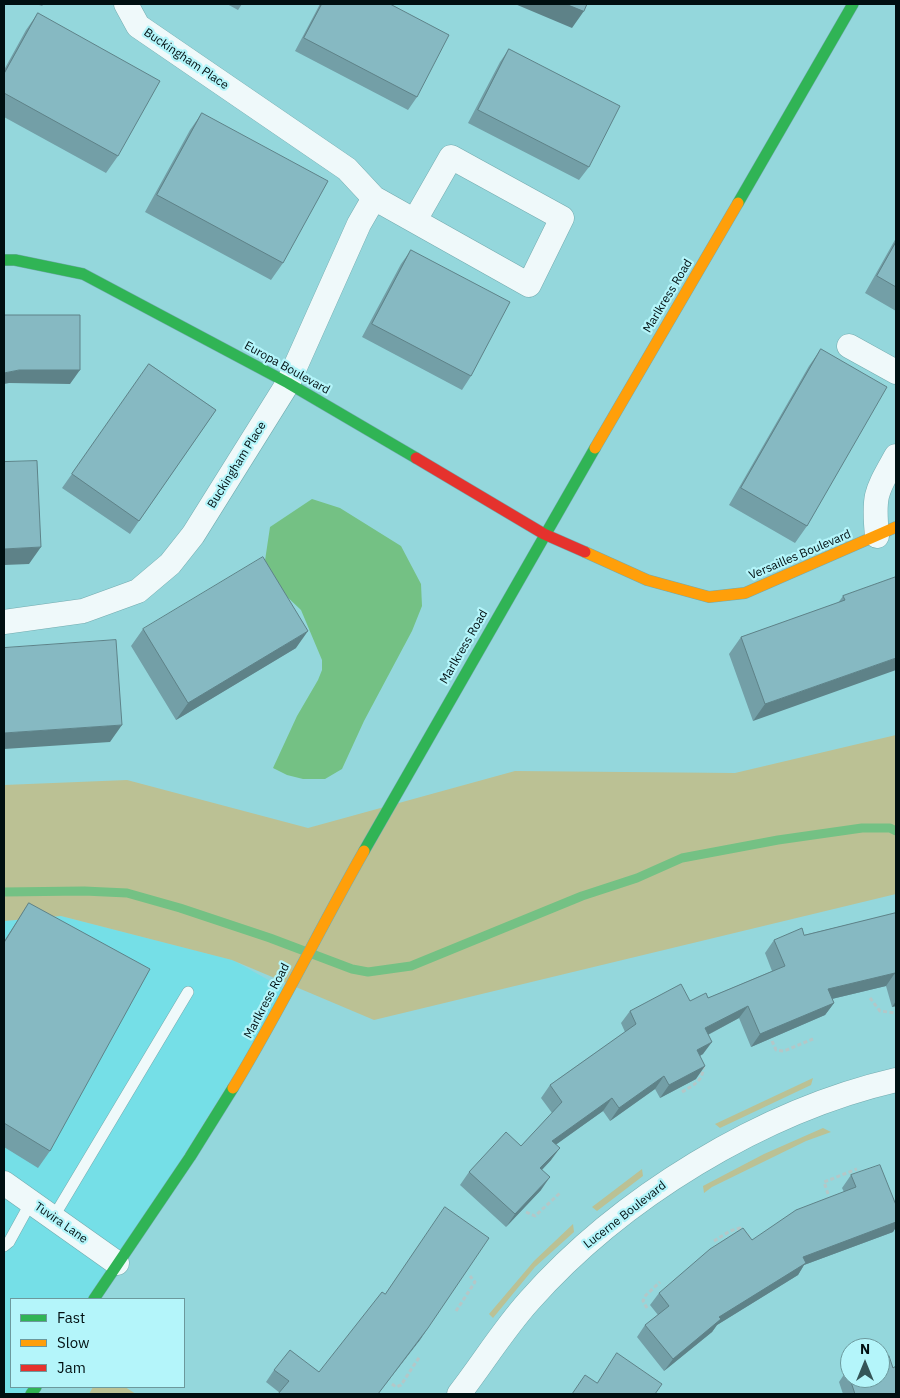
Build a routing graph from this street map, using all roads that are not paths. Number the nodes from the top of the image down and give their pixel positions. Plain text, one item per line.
1 (126, 4) edge
2 (853, 4) edge
3 (374, 198) junction
4 (415, 220) junction
5 (4, 260) edge
6 (849, 346) dead end
7 (896, 372) edge
8 (288, 383) junction
9 (896, 456) edge
10 (886, 532) edge
11 (544, 534) junction
12 (4, 622) edge
13 (188, 992) dead end
14 (896, 1080) edge
15 (4, 1184) edge
16 (31, 1202) junction
17 (53, 1218) junction
18 (4, 1246) edge
19 (117, 1263) junction
20 (95, 1298) edge
21 (459, 1394) edge

1 - 3 street, Buckingham Place
2 - 11 street, Marlkress Road
3 - 4 street, Buckingham Place
3 - 8 street, Buckingham Place
4 - 4 street, Buckingham Place
5 - 8 street, Europa Boulevard
6 - 7 street
8 - 11 street, Europa Boulevard
8 - 12 street, Buckingham Place
9 - 10 street
10 - 11 street, Versailles Boulevard
11 - 19 street, Marlkress Road
13 - 17 lane
14 - 21 street, Lucerne Boulevard
15 - 16 street, Tuvira Lane
16 - 17 street, Tuvira Lane
16 - 18 lane
17 - 19 street, Tuvira Lane
19 - 20 street, Marlkress Road

